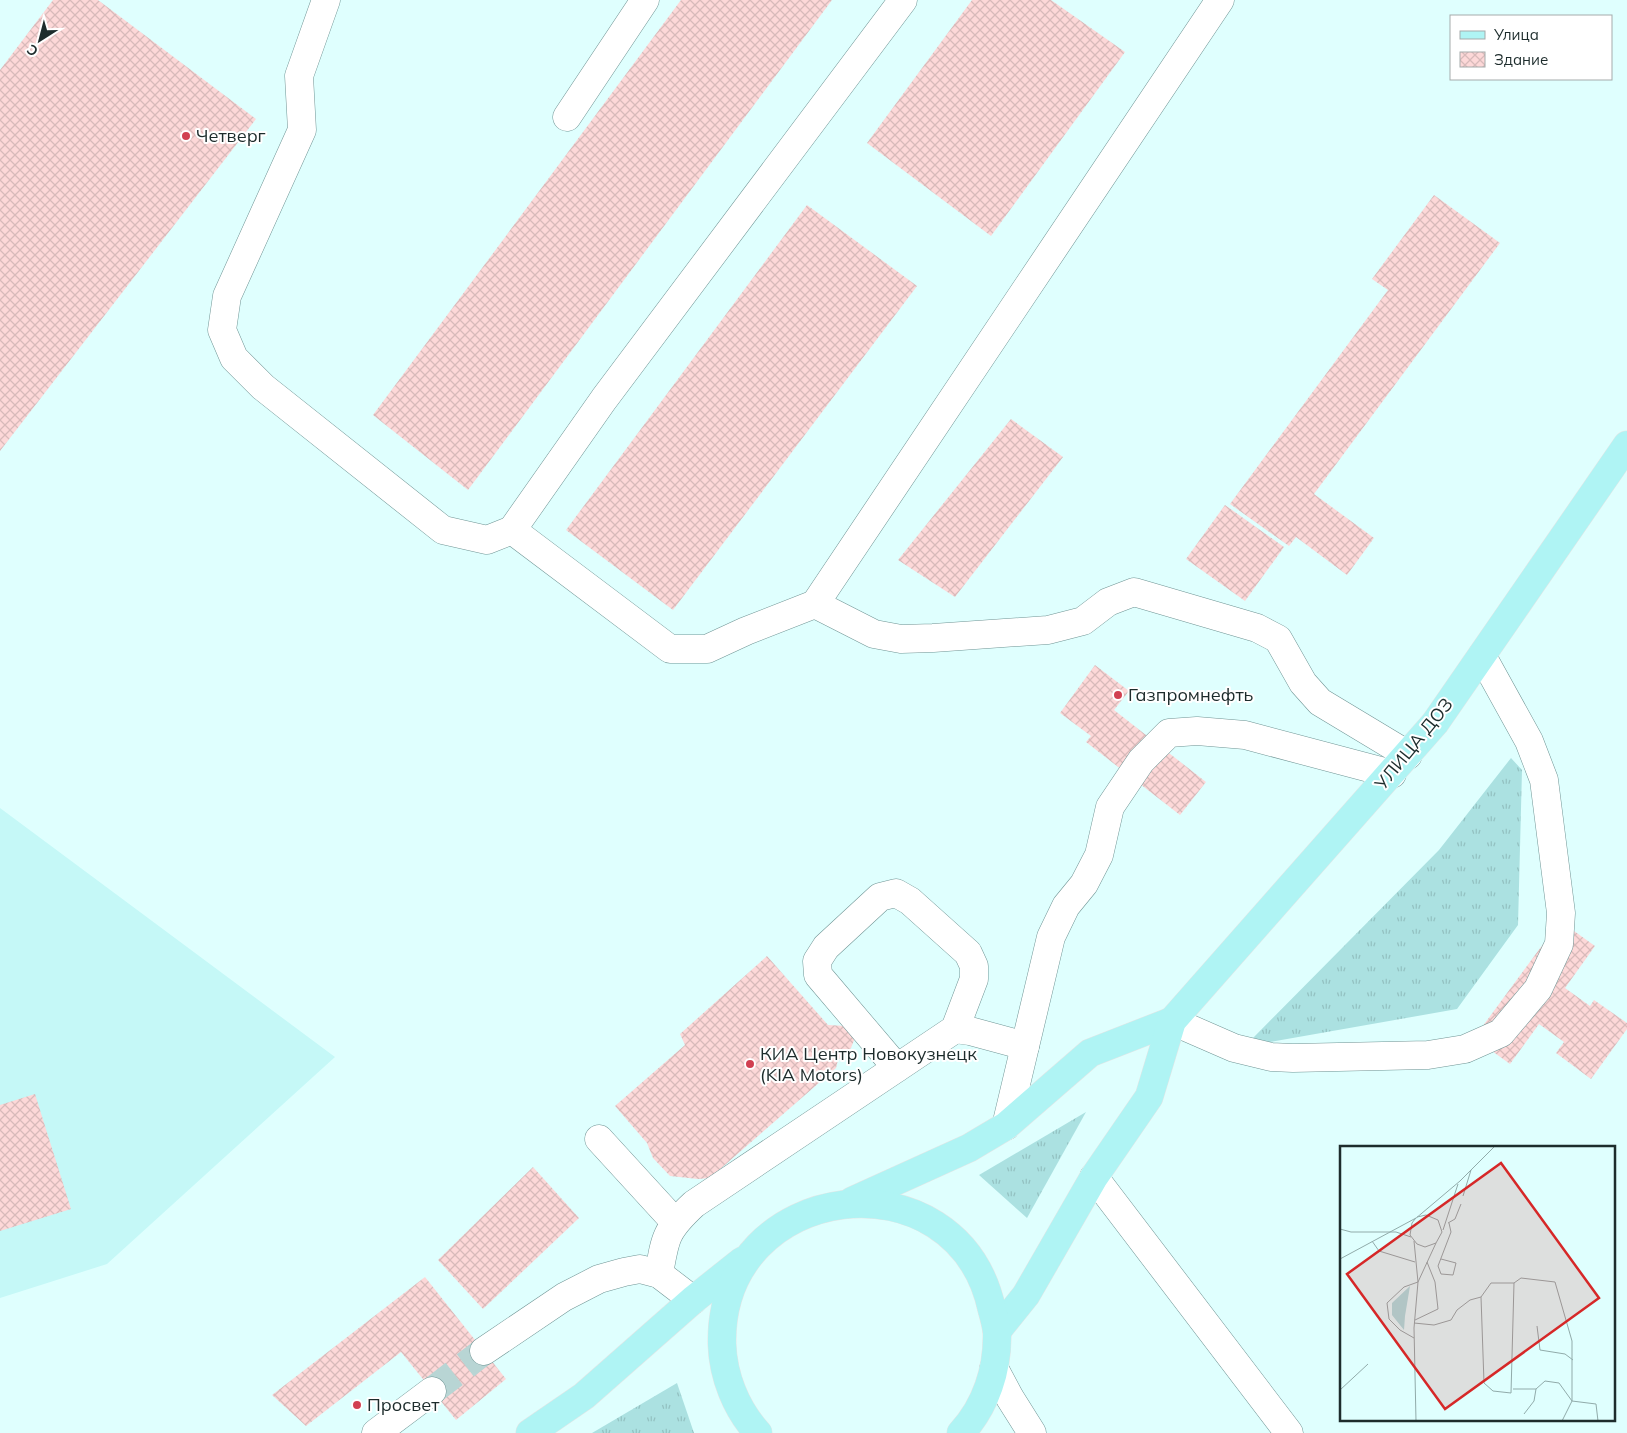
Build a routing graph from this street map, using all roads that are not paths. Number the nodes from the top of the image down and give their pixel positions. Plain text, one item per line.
1 (326, 0) edge
2 (645, 0) edge
3 (903, 0) edge
4 (1220, 0) edge
5 (568, 117) dead end
6 (1627, 445) edge
7 (512, 530) junction
8 (815, 604) junction
9 (1482, 656) junction
10 (1400, 764) junction
11 (1172, 1021) junction
12 (955, 1029) junction
13 (1025, 1046) junction
14 (897, 1068) junction
15 (1006, 1126) junction
16 (599, 1140) dead end
17 (1094, 1177) junction
18 (849, 1203) junction
19 (675, 1222) junction
20 (753, 1252) junction
21 (659, 1274) junction
22 (693, 1300) junction
23 (997, 1331) junction
24 (484, 1351) tunnel mouth
25 (994, 1368) junction
26 (432, 1392) tunnel mouth
27 (376, 1433) edge
28 (530, 1433) edge
29 (758, 1433) edge
30 (960, 1433) edge
31 (1032, 1433) edge
32 (1289, 1433) edge

1 - 7 street
2 - 5 street
3 - 7 street
4 - 8 street
6 - 9 main road, УЛИЦА ДОЗ
7 - 8 street
8 - 10 street
9 - 10 main road, УЛИЦА ДОЗ
9 - 11 street
10 - 11 main road, УЛИЦА ДОЗ
10 - 13 street
11 - 15 main road
11 - 17 main road
12 - 13 street
12 - 14 street
12 - 14 street
13 - 15 street
14 - 19 street
15 - 18 main road
16 - 19 street
17 - 23 main road
17 - 32 street
18 - 20 main road
18 - 23 main road
19 - 21 street
20 - 22 main road
20 - 29 main road
21 - 22 street
21 - 24 street
22 - 28 main road
23 - 25 main road
25 - 30 main road
25 - 31 street
26 - 27 street

